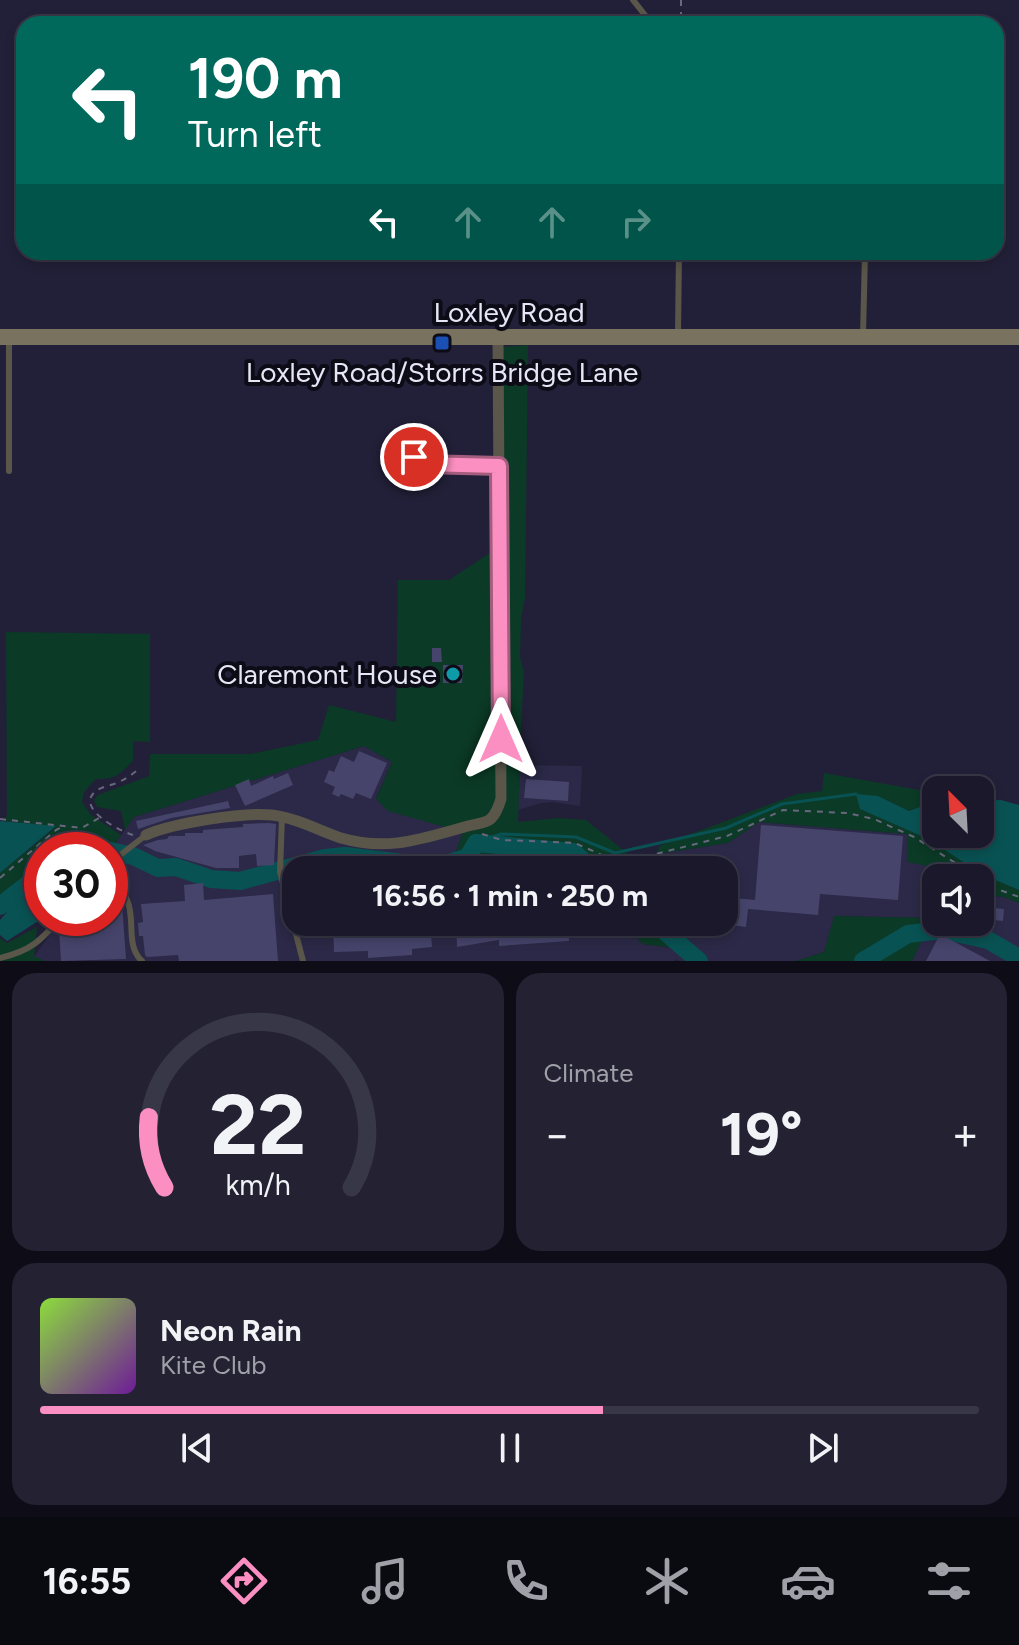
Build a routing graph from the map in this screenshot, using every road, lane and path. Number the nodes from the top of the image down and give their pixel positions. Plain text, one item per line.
1 (633, 0) edge
2 (646, 16) edge
3 (679, 260) edge
4 (865, 260) edge
5 (4, 337) edge
6 (863, 337) junction
7 (1019, 337) edge
8 (498, 338) junction
9 (678, 338) junction
10 (414, 434) dead end
11 (499, 466) junction
12 (9, 471) dead end
13 (140, 768) dead end
14 (100, 817) junction
15 (282, 817) junction
16 (0, 819) edge
17 (67, 825) junction
18 (146, 835) junction
19 (486, 835) dead end
20 (128, 848) edge
21 (0, 878) edge
22 (1019, 897) edge
23 (128, 901) edge
24 (45, 936) edge
25 (0, 958) edge
26 (142, 961) edge
27 (303, 961) edge

1 - 2 lane
3 - 9 lane
4 - 6 lane
5 - 8 main road, Loxley Road
5 - 12 lane
6 - 7 main road, Loxley Road
6 - 9 main road, Loxley Road
8 - 9 main road, Loxley Road
8 - 11 street
10 - 11 lane
11 - 15 street
13 - 14 path
14 - 17 path
14 - 18 path
15 - 18 street
15 - 27 lane
16 - 17 path
17 - 21 path
18 - 20 lane
19 - 22 path
23 - 26 lane
24 - 25 lane

